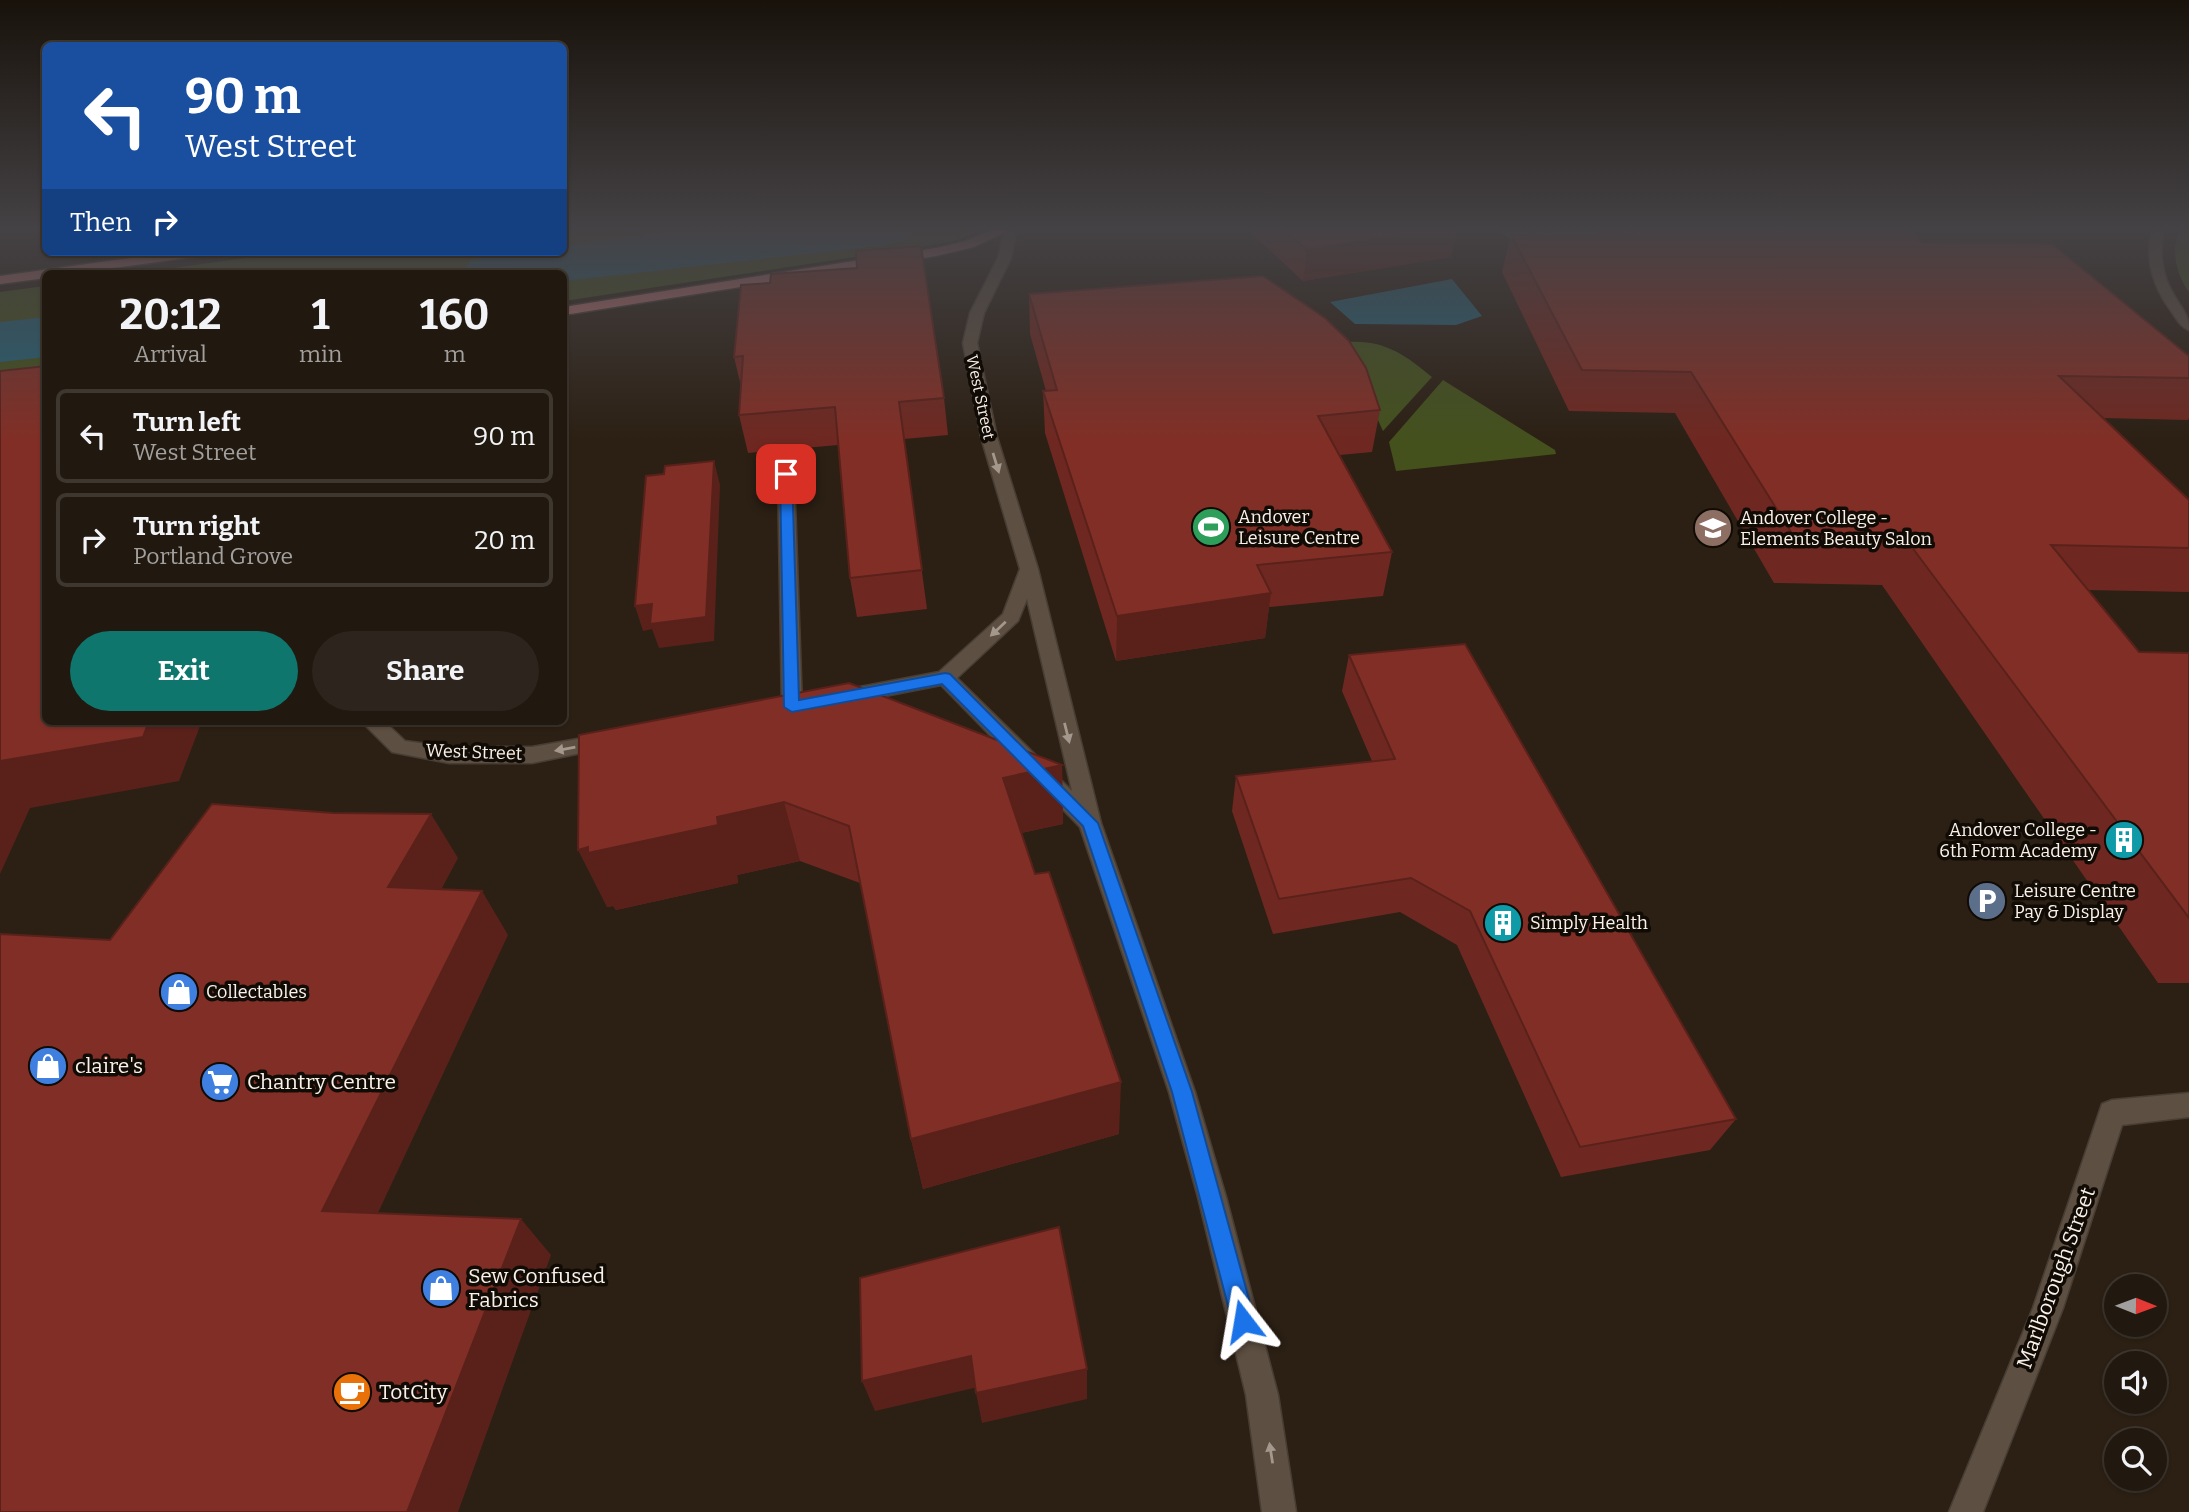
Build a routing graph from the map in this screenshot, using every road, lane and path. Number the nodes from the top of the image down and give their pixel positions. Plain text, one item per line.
1 (642, 299) edge
2 (983, 299) edge
3 (2171, 299) edge
4 (567, 311) edge
5 (2189, 326) edge
6 (786, 474) dead end
7 (1029, 569) junction
8 (945, 678) junction
9 (375, 725) edge
10 (628, 737) edge
11 (1090, 823) junction
12 (2189, 1105) edge
13 (1279, 1512) edge
14 (1966, 1512) edge

1 - 4 main road
2 -> 7 street, West Street
3 - 5 street
6 - 8 street
7 -> 8 street
7 -> 11 street, West Street
8 - 11 street
10 -> 9 street, West Street
13 -> 11 street, West Street
12 - 14 street, Marlborough Street

